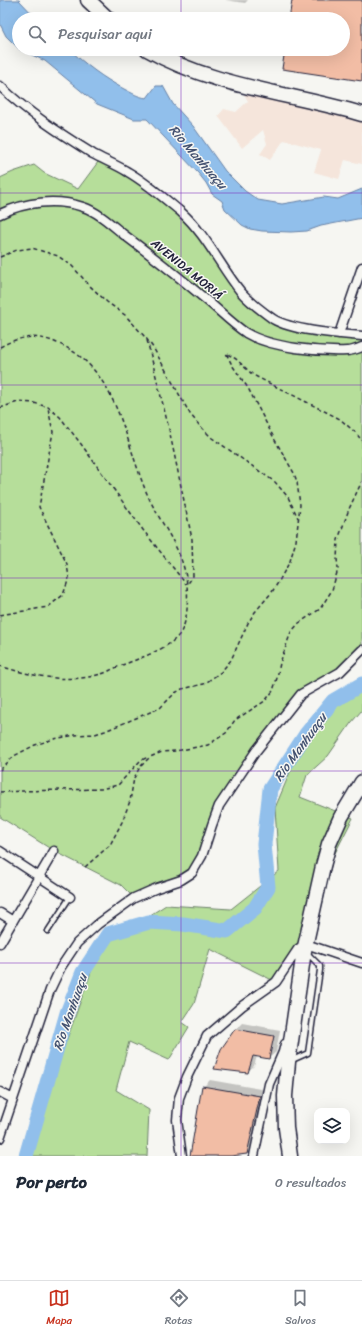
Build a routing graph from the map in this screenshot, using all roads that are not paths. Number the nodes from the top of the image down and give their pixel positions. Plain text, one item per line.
1 (88, 0) edge
2 (101, 12) edge
3 (161, 56) edge
4 (0, 86) edge
5 (362, 114) edge
6 (0, 214) edge
7 (362, 267) edge
8 (340, 334) junction
9 (362, 336) edge
10 (362, 347) edge
11 (362, 650) edge
12 (362, 782) edge
13 (0, 851) edge
14 (54, 851) dead end
15 (40, 876) junction
16 (70, 897) joint
17 (0, 913) edge
18 (13, 921) junction
19 (48, 931) dead end
20 (0, 943) edge
21 (305, 948) junction
22 (362, 963) edge
23 (297, 996) junction
24 (288, 1062) junction
25 (0, 1092) edge
26 (13, 1099) junction
27 (0, 1138) edge
28 (182, 1156) edge
29 (254, 1156) edge
30 (290, 1156) edge

1 - 2 highway
3 - 5 highway
4 - 8 street
6 - 10 street, AVENIDA MORIÁ
7 - 8 street
8 - 9 street
11 - 26 street
12 - 21 highway
13 - 15 street
14 - 15 street
15 - 16 street
15 - 18 street
16 - 19 lane
17 - 18 street
18 - 20 street
21 - 22 street
21 - 23 highway
21 - 24 lane
21 - 28 street
23 - 24 highway
23 - 29 street
24 - 30 highway
25 - 26 street
26 - 27 street

